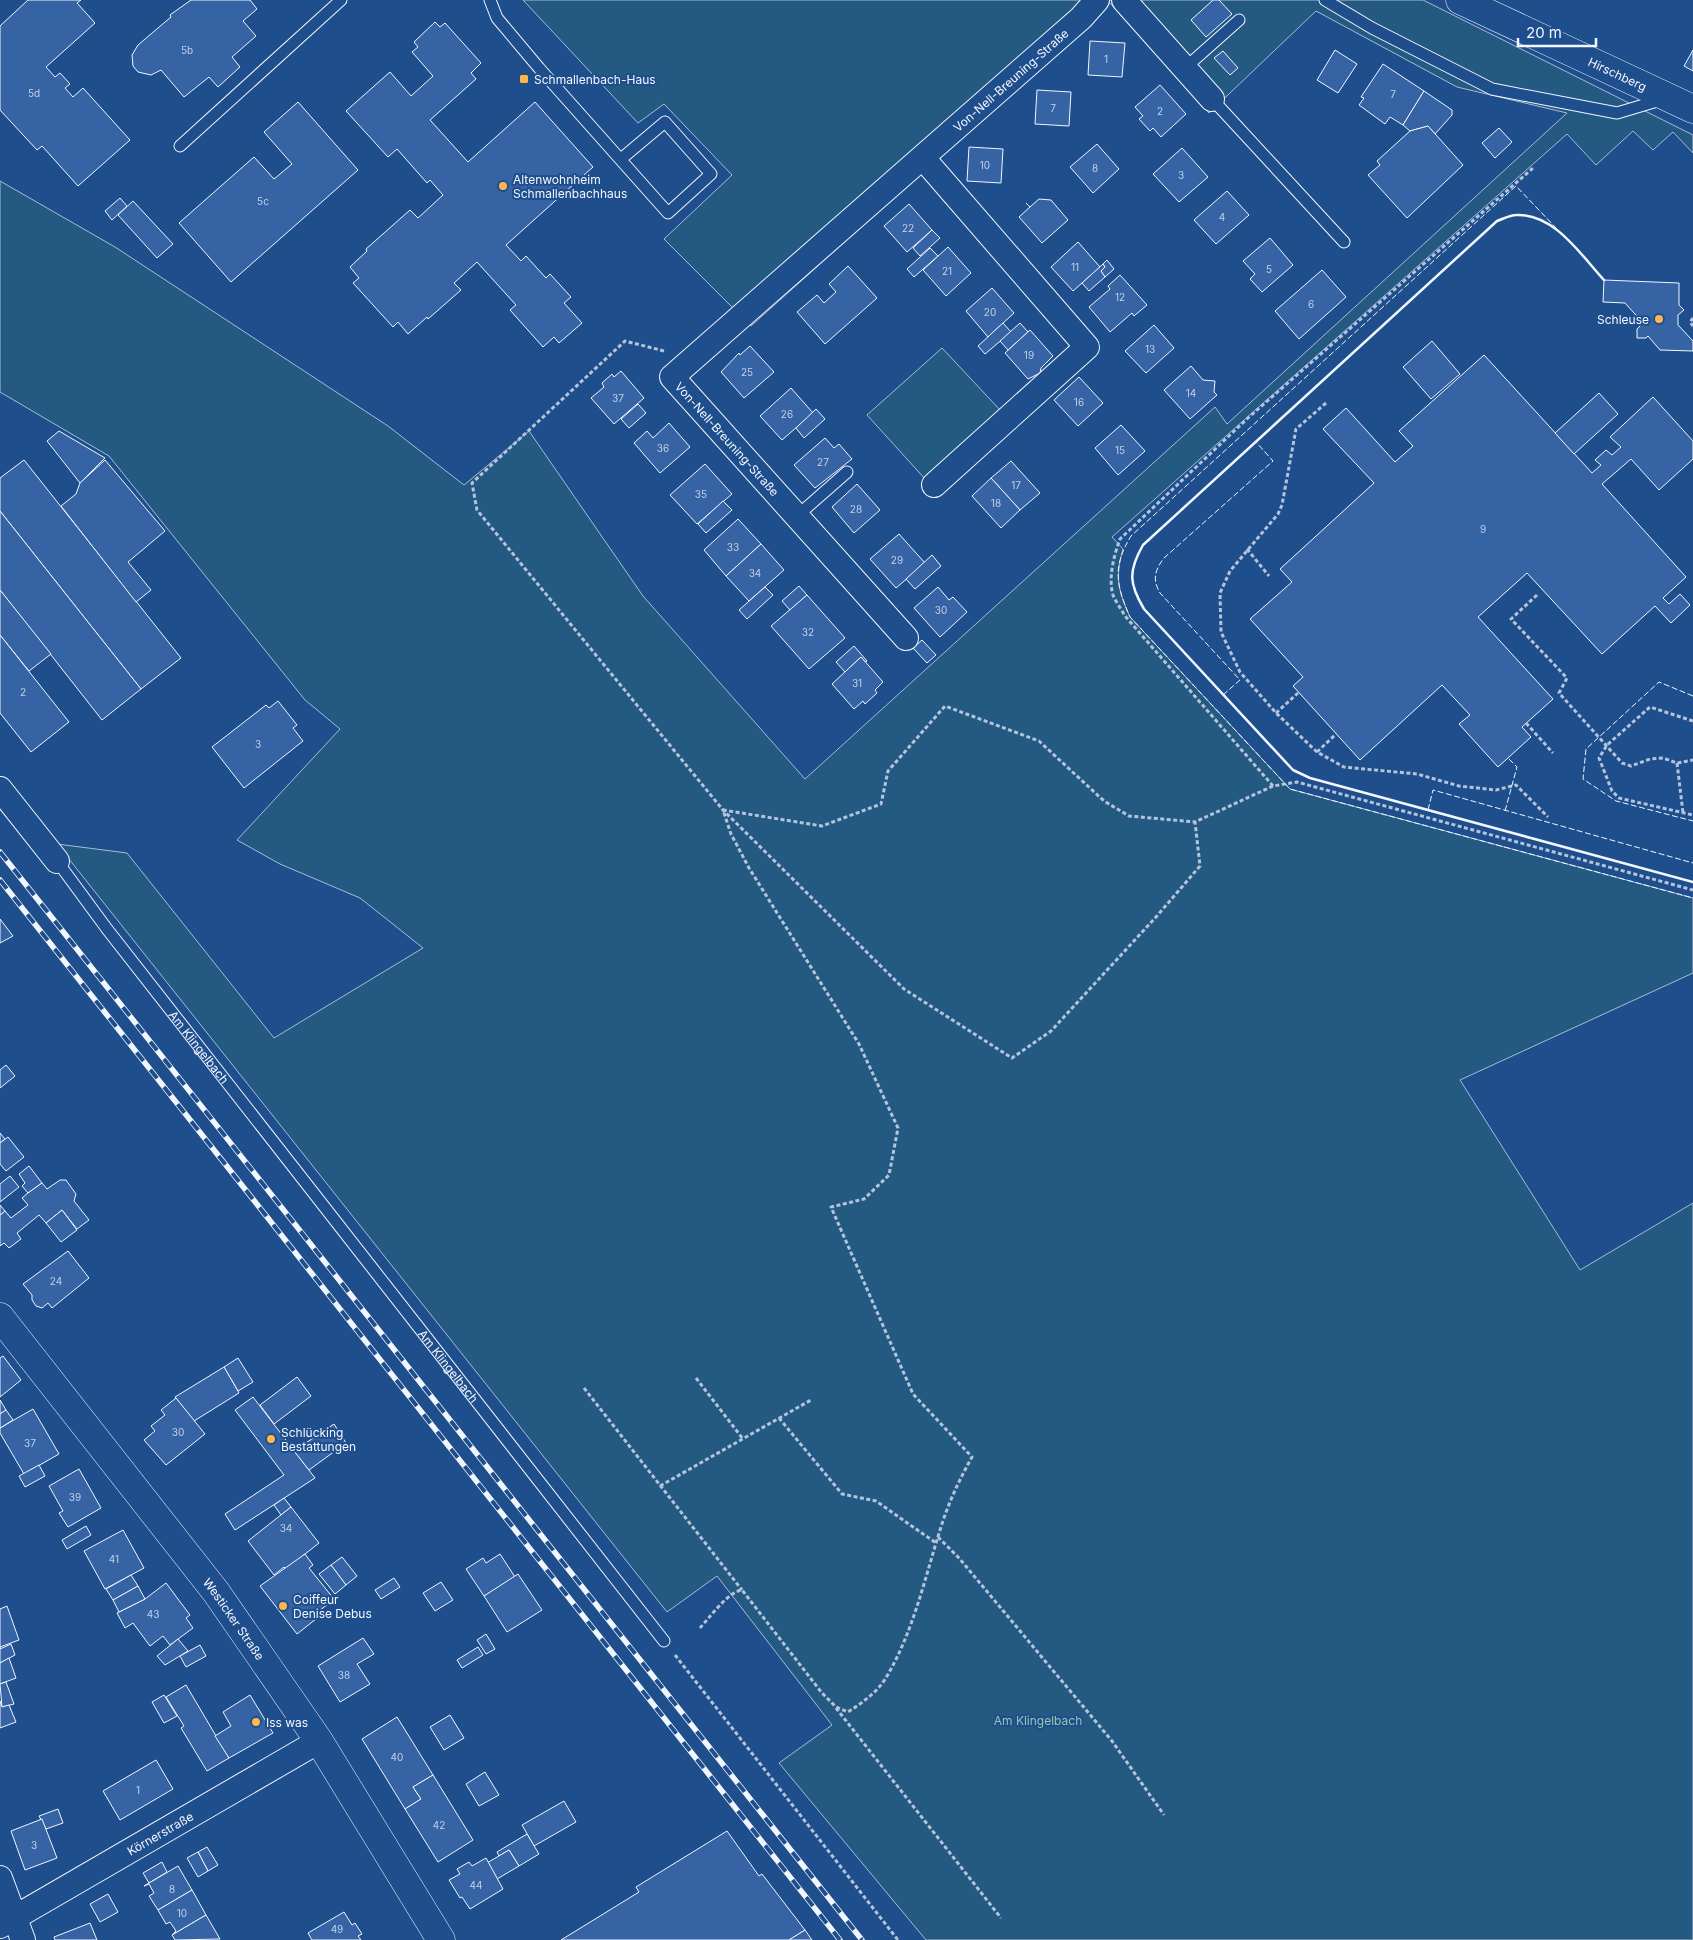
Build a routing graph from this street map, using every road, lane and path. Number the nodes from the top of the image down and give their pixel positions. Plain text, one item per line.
1 (341, 0) edge
2 (490, 0) edge
3 (1097, 0) edge
4 (1124, 0) edge
5 (1325, 0) edge
6 (1460, 0) edge
7 (1239, 20) dead end
8 (1185, 68) junction
9 (1669, 97) junction
10 (1212, 99) joint
11 (1693, 109) edge
12 (180, 146) dead end
13 (923, 158) junction
14 (621, 159) junction
15 (1533, 168) dead end
16 (1344, 242) dead end
17 (1693, 318) edge
18 (1693, 326) edge
19 (694, 358) junction
20 (1326, 403) dead end
21 (847, 472) dead end
22 (934, 485) dead end
23 (797, 516) junction
24 (1247, 549) junction
25 (1269, 576) dead end
26 (1537, 595) dead end
27 (906, 638) dead end
28 (1298, 693) dead end
29 (1276, 713) junction
30 (1693, 721) edge
31 (1526, 723) dead end
32 (1336, 734) dead end
33 (1607, 744) junction
34 (1317, 752) junction
35 (1553, 753) dead end
36 (1693, 760) edge
37 (1678, 763) junction
38 (1273, 786) junction
39 (0, 789) edge
40 (723, 810) junction
41 (1683, 813) junction
42 (1693, 815) edge
43 (1548, 817) dead end
44 (1195, 822) junction
45 (57, 861) joint
46 (1693, 890) edge
47 (0, 1317) edge
48 (696, 1378) dead end
49 (584, 1388) dead end
50 (811, 1400) dead end
51 (779, 1418) junction
52 (743, 1438) junction
53 (660, 1486) junction
54 (938, 1537) junction
55 (936, 1544) junction
56 (742, 1590) junction
57 (700, 1628) dead end
58 (664, 1641) joint
59 (836, 1707) junction
60 (319, 1741) junction
61 (1164, 1815) dead end
62 (0, 1878) edge
63 (1001, 1918) dead end
64 (7, 1922) edge
65 (23, 1940) edge
66 (441, 1940) edge
67 (898, 1940) edge

1 - 12 lane
2 - 14 lane
3 - 13 street, Von-Nell-Breuning-Straße
4 - 8 street
5 - 9 lane
6 - 9 main road, Hirschberg
7 - 8 lane
8 - 10 street
9 - 11 main road, Hirschberg
10 - 16 lane
13 - 19 street, Von-Nell-Breuning-Straße
13 - 22 street
14 - 14 lane
15 - 38 path
17 - 18 path
19 - 23 street, Von-Nell-Breuning-Straße
19 - 40 path
20 - 24 path
21 - 23 lane
23 - 27 street, Von-Nell-Breuning-Straße
24 - 25 path
24 - 29 path
26 - 33 path
28 - 29 path
29 - 34 path
30 - 33 path
31 - 35 path
32 - 34 path
33 - 37 path
33 - 41 path
34 - 43 path
36 - 37 path
37 - 41 path
38 - 44 path
38 - 46 path
39 - 45 street, Am Klingelbach
40 - 44 path
40 - 44 path
40 - 54 path
41 - 42 path
45 - 58 lane, Am Klingelbach
47 - 60 main road, Westicker Straße
48 - 52 path
49 - 53 path
50 - 51 path
51 - 52 path
51 - 55 path
52 - 53 path
53 - 56 path
54 - 55 path
54 - 61 path
55 - 59 path
56 - 57 path
56 - 59 path
58 - 67 path
59 - 63 path
60 - 64 street, Körnerstraße
60 - 66 main road, Westicker Straße
62 - 64 street
64 - 65 street

